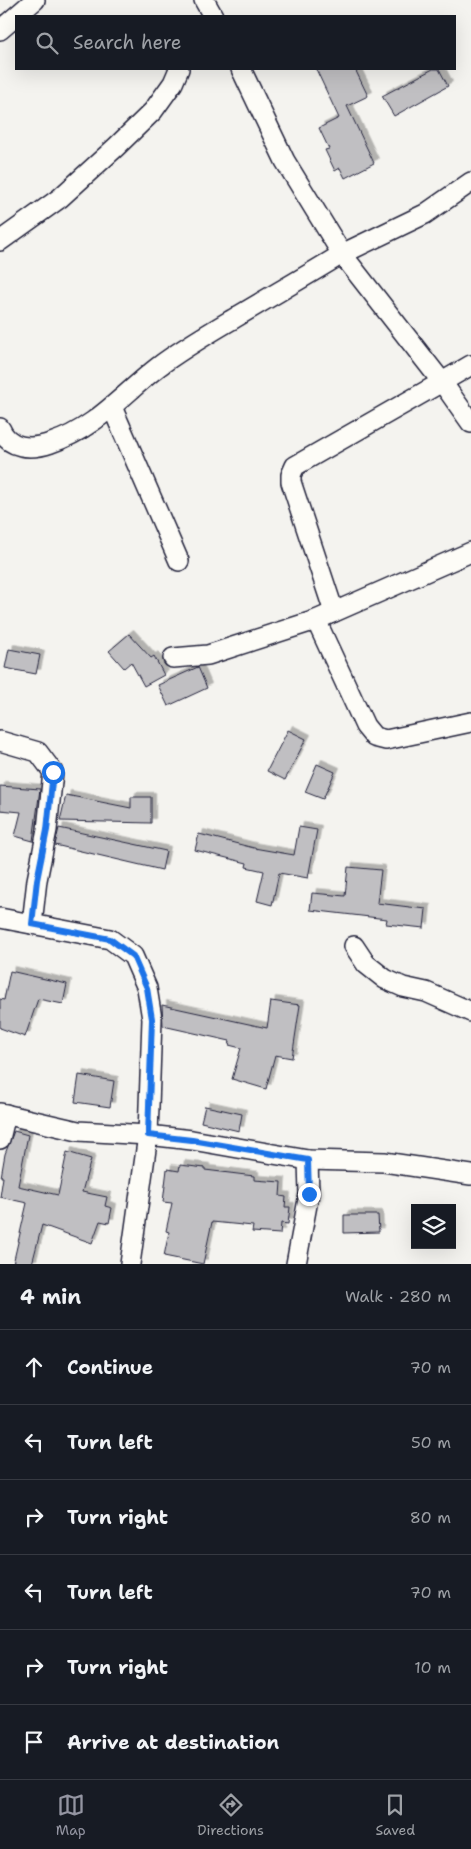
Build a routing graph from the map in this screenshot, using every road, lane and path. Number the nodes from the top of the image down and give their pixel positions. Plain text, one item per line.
1 (35, 0) edge
2 (18, 15) edge
3 (15, 17) edge
4 (0, 30) edge
5 (179, 70) edge
6 (241, 70) edge
7 (471, 182) edge
8 (0, 241) edge
9 (342, 254) junction
10 (471, 365) edge
11 (442, 382) junction
12 (112, 407) junction
13 (471, 423) edge
14 (0, 428) edge
15 (471, 552) edge
16 (179, 561) dead end
17 (334, 612) junction
18 (316, 620) junction
19 (173, 658) dead end
20 (471, 722) edge
21 (0, 741) edge
22 (0, 918) edge
23 (32, 924) junction
24 (354, 946) dead end
25 (471, 1012) edge
26 (3, 1113) edge
27 (148, 1135) junction
28 (0, 1139) edge
29 (308, 1160) junction
30 (471, 1175) edge
31 (130, 1264) edge
32 (296, 1264) edge

1 - 2 street
3 - 4 street
5 - 8 street
6 - 9 street
7 - 9 street
9 - 11 street
9 - 12 street
10 - 11 street
11 - 13 street
11 - 17 street
12 - 14 street
12 - 16 street
15 - 17 street
17 - 18 street
18 - 19 street
18 - 20 street
21 - 23 street
22 - 23 street
23 - 27 street
24 - 25 street
26 - 27 street
26 - 28 street
27 - 29 street
27 - 31 street
29 - 30 street
29 - 32 street

